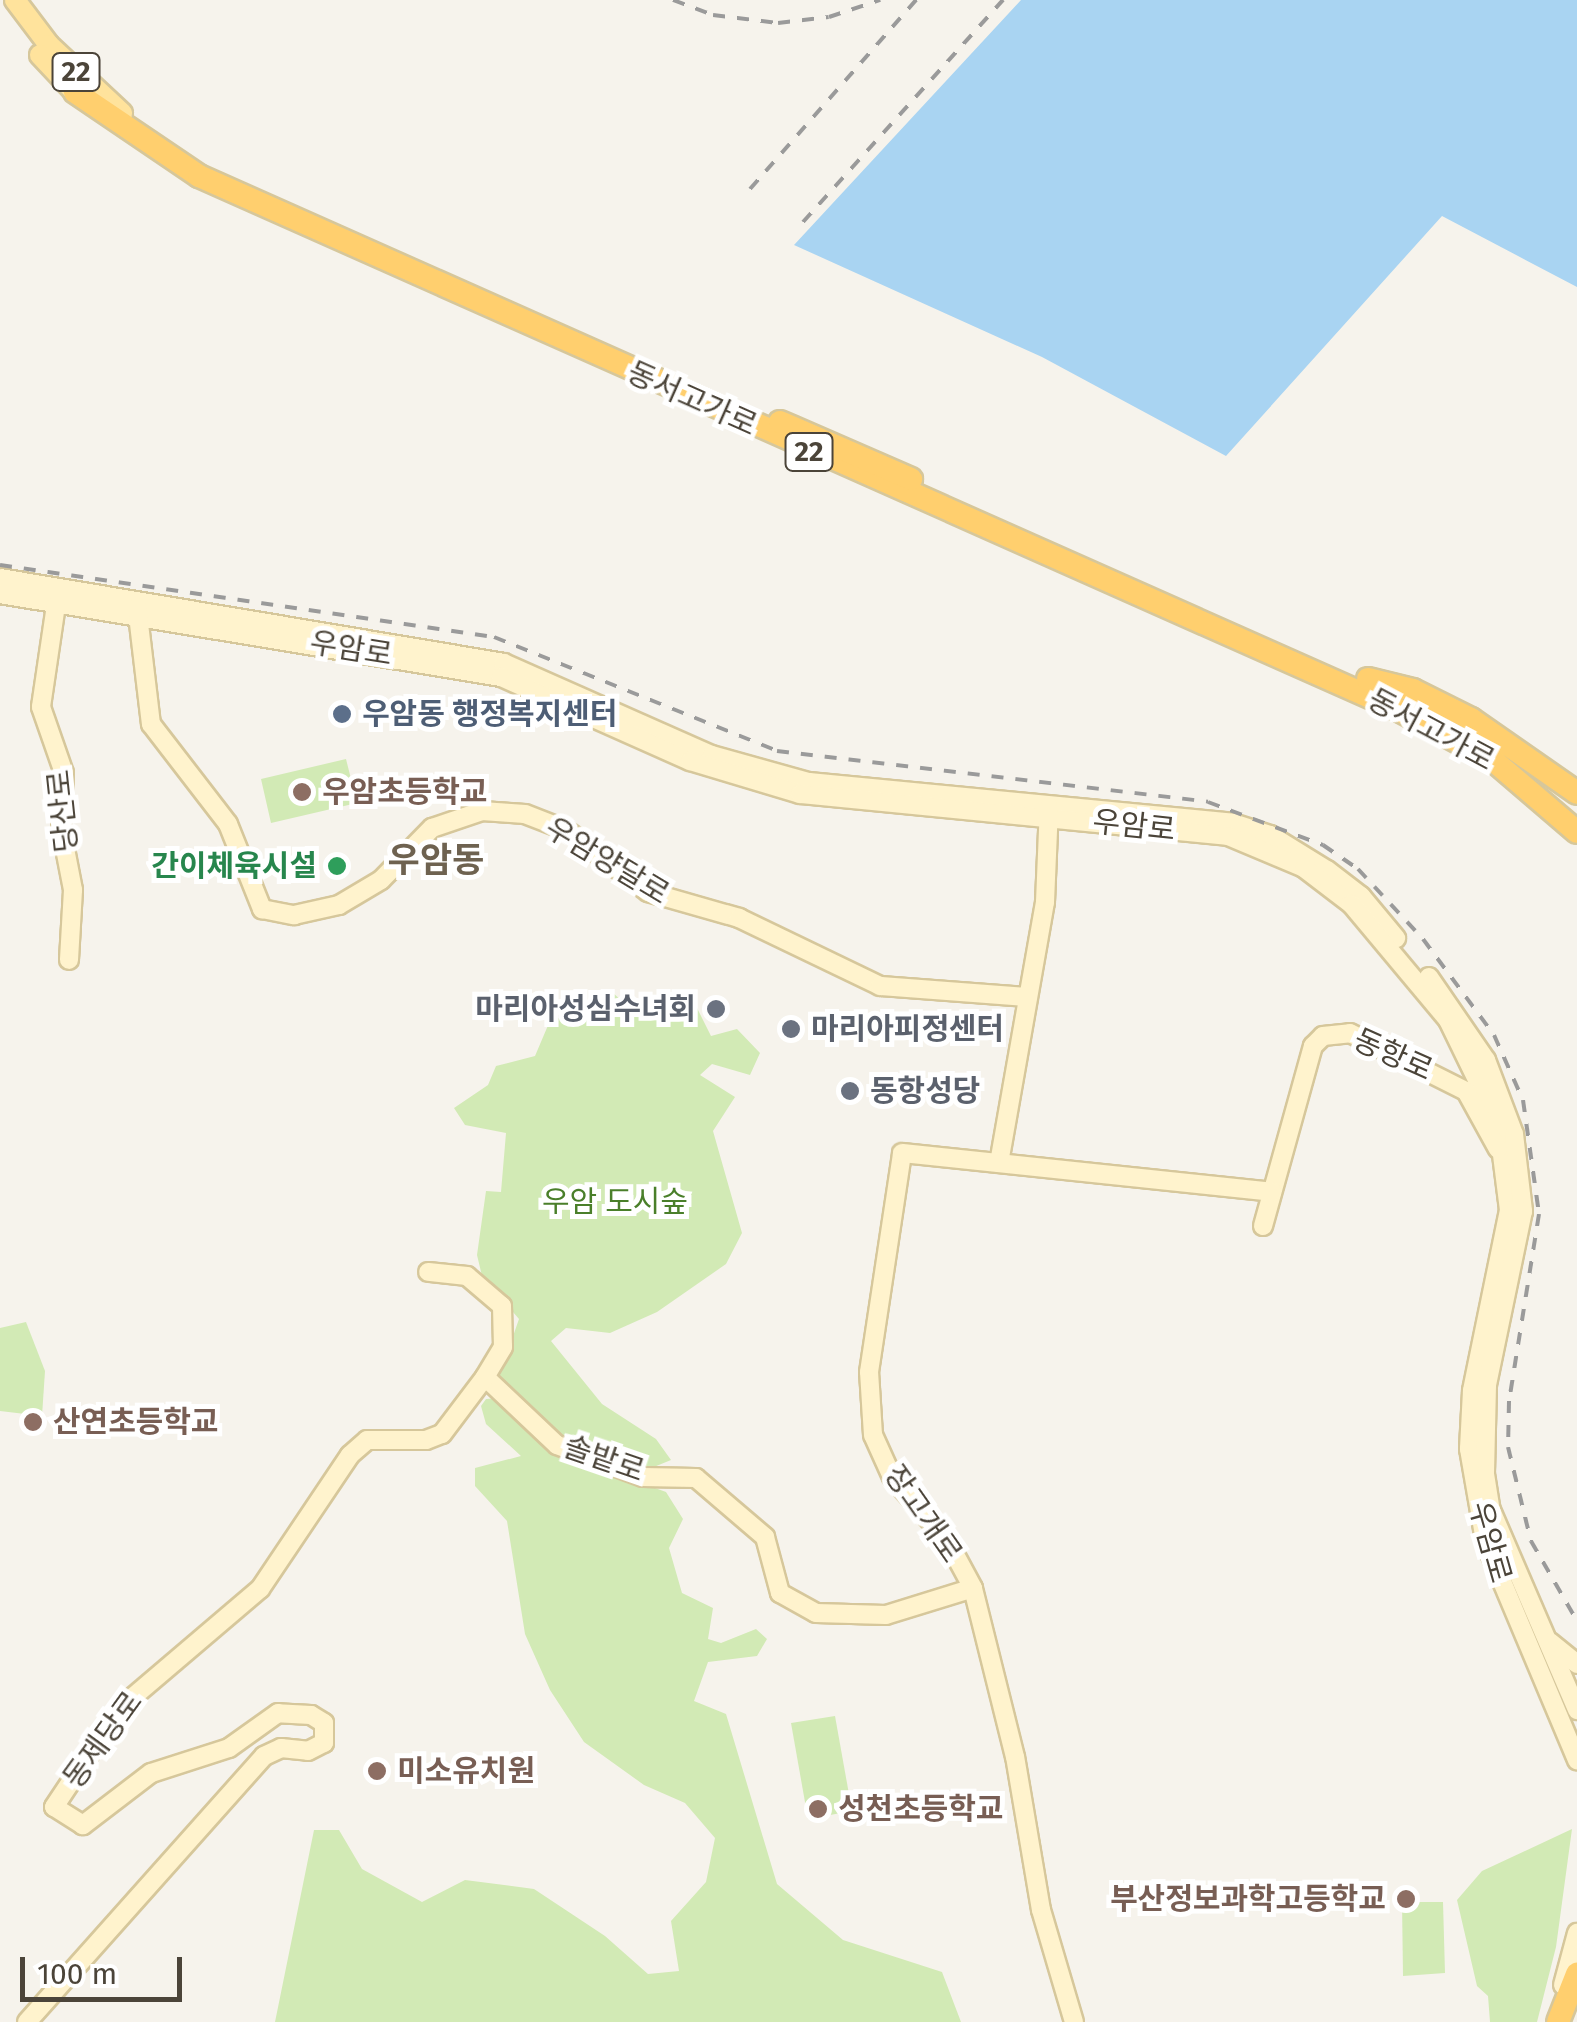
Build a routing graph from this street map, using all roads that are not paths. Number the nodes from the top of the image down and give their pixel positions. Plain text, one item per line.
1 (1, 0) edge
2 (16, 0) edge
3 (75, 92) joint
4 (148, 132) joint
5 (0, 578) edge
6 (0, 594) edge
7 (56, 606) junction
8 (137, 611) junction
9 (1368, 679) junction
10 (1402, 710) junction
11 (1577, 793) edge
12 (1049, 809) junction
13 (1577, 813) edge
14 (1577, 832) edge
15 (1577, 845) edge
16 (69, 960) dead end
17 (1028, 997) junction
18 (1504, 1155) junction
19 (999, 1163) junction
20 (1272, 1192) junction
21 (1263, 1226) dead end
22 (428, 1272) dead end
23 (485, 1377) junction
24 (973, 1588) junction
25 (1542, 1635) junction
26 (1577, 1664) edge
27 (1577, 1710) edge
28 (1577, 1760) edge
29 (1577, 1932) edge
30 (1577, 1974) edge
31 (27, 2022) edge
32 (1074, 2022) edge
33 (1554, 2022) edge

1 - 3 main road, 동서고가로 / 22
2 - 4 main road, 동서고가로 / 22
3 - 10 highway, 동서고가로 / 22
4 - 9 highway, 동서고가로 / 22
5 - 8 street, 우암로
6 - 7 street, 우암로
7 - 8 street, 우암로
7 - 16 street, 당산로
8 - 12 street, 우암로
8 - 17 street, 우암양달로
9 - 11 highway
9 - 13 highway, 동서고가로 / 22
10 - 14 highway, 동서고가로 / 22
10 - 15 highway
12 - 17 street
12 - 18 street, 우암로
12 - 25 street, 우암로
17 - 19 street
18 - 20 street, 동항로
18 - 28 street, 우암로
19 - 20 street, 장고개로
19 - 24 street, 장고개로
20 - 21 street, 동항로
22 - 23 street, 동제당로
23 - 24 street, 솔밭로
23 - 31 street, 동제당로
24 - 32 street, 장고개로
25 - 26 street
25 - 27 street, 우암로
29 - 33 street
30 - 33 highway

